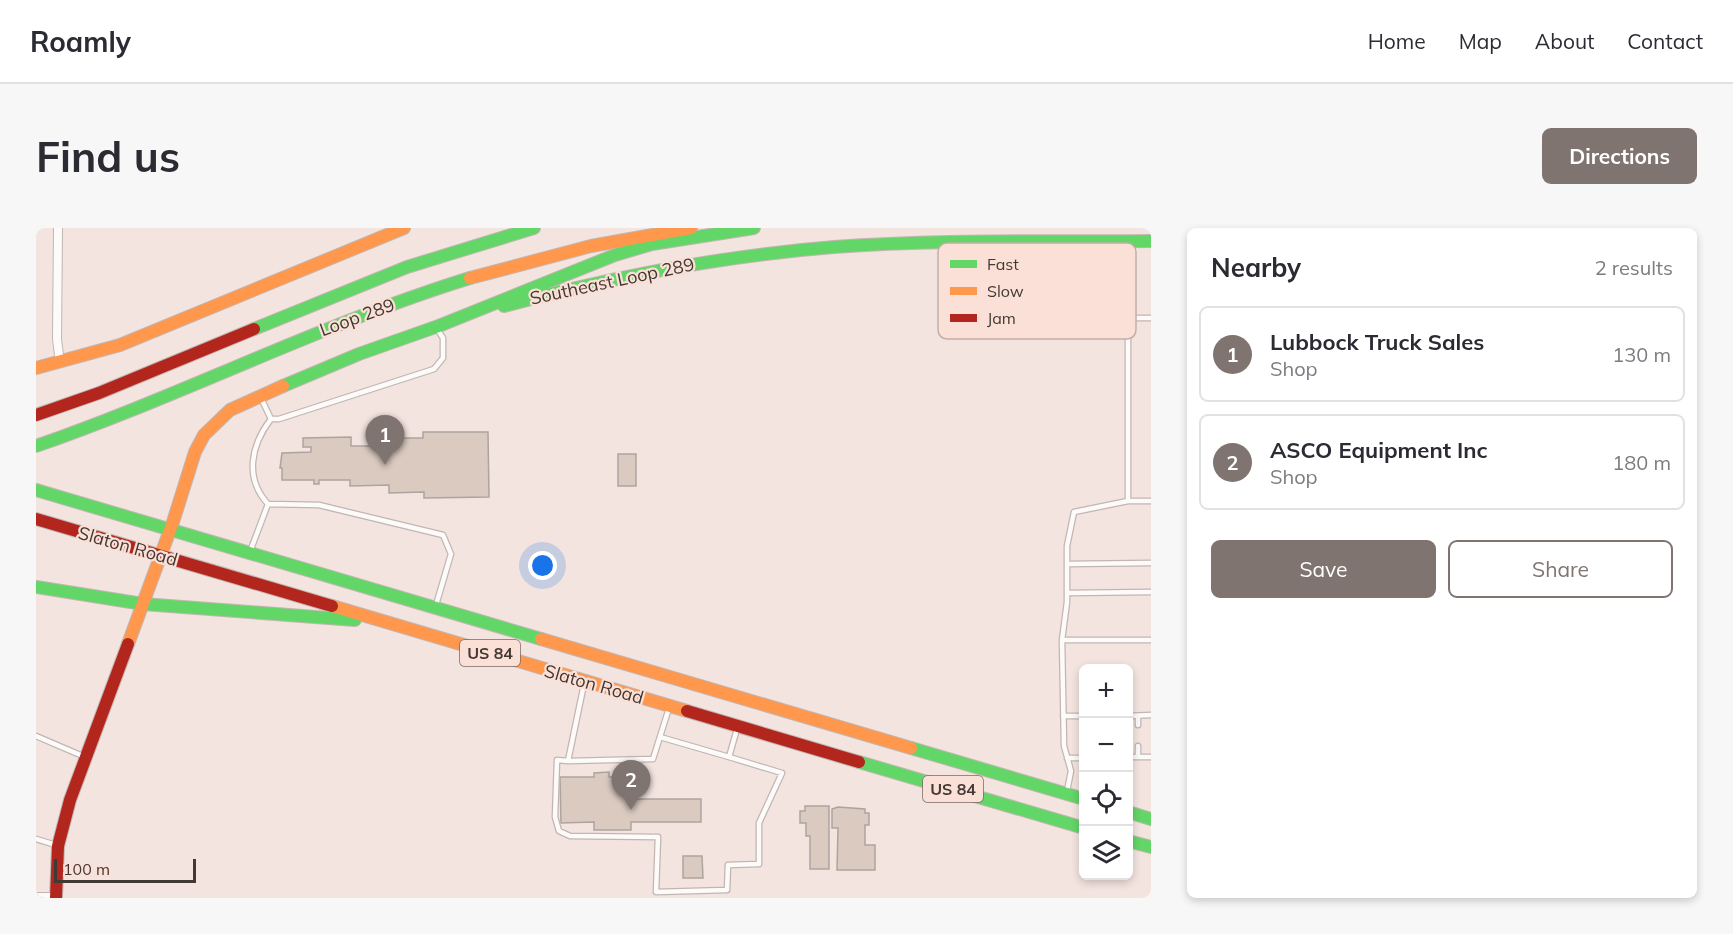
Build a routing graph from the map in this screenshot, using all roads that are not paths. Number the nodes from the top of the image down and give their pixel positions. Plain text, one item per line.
1 (58, 228) edge
2 (404, 228) edge
3 (534, 228) edge
4 (691, 228) edge
5 (754, 228) edge
6 (1151, 241) edge
7 (1063, 242) joint
8 (1017, 243) edge
9 (938, 245) edge
10 (436, 327) junction
11 (1128, 339) edge
12 (60, 363) junction
13 (36, 368) edge
14 (260, 396) junction
15 (36, 415) edge
16 (271, 419) junction
17 (36, 446) edge
18 (36, 490) edge
19 (1128, 501) junction
20 (1151, 501) edge
21 (268, 504) junction
22 (36, 519) edge
23 (170, 529) junction
24 (249, 553) junction
25 (159, 555) junction
26 (1151, 563) edge
27 (1067, 564) junction
28 (36, 587) edge
29 (1151, 592) edge
30 (1067, 593) junction
31 (143, 604) junction
32 (435, 608) junction
33 (417, 631) junction
34 (1062, 640) junction
35 (1151, 640) edge
36 (584, 682) junction
37 (669, 706) junction
38 (729, 709) junction
39 (1151, 715) edge
40 (1063, 716) junction
41 (1079, 716) edge
42 (1133, 716) edge
43 (1138, 716) junction
44 (1138, 725) dead end
45 (738, 726) junction
46 (36, 736) edge
47 (660, 737) junction
48 (1138, 746) dead end
49 (86, 757) junction
50 (729, 757) junction
51 (1133, 757) edge
52 (1138, 757) junction
53 (1151, 757) edge
54 (1067, 758) junction
55 (1079, 758) edge
56 (568, 760) junction
57 (1066, 794) junction
58 (1079, 798) edge
59 (1133, 814) edge
60 (1151, 819) edge
61 (1079, 827) edge
62 (36, 839) edge
63 (1133, 843) edge
64 (58, 846) junction
65 (1151, 848) edge
66 (36, 897) edge
67 (56, 897) edge

1 - 12 street
2 - 12 main road
3 - 15 main road, Loop 289
4 - 17 main road, Loop 289
5 - 10 main road
6 - 7 main road, Southeast Loop 289
7 - 8 main road, Southeast Loop 289
9 - 10 main road, Southeast Loop 289
10 - 14 main road, Southeast Loop 289
10 - 16 lane
11 - 19 lane
12 - 13 main road
14 - 16 lane
14 - 23 main road, Southeast Loop 289
16 - 21 lane
18 - 23 main road, Slaton Road / US 84
19 - 20 lane
19 - 27 lane
21 - 24 lane
21 - 32 lane
22 - 25 main road, Slaton Road / US 84
23 - 24 main road, Slaton Road / US 84
23 - 25 main road, Southeast Loop 289
24 - 32 main road, Slaton Road / US 84
25 - 31 main road, Southeast Loop 289
25 - 33 main road, Slaton Road / US 84
26 - 27 lane
27 - 30 lane
28 - 31 main road
29 - 30 lane
30 - 34 lane
31 - 33 main road
31 - 49 main road, Southeast Loop 289
32 - 38 main road, Slaton Road / US 84
33 - 36 main road, Slaton Road / US 84
34 - 35 lane
34 - 40 lane
36 - 37 main road, Slaton Road / US 84
36 - 56 lane
37 - 38 main road, Slaton Road / US 84
37 - 47 lane
38 - 45 main road, Slaton Road / US 84
38 - 57 main road, Slaton Road / US 84
39 - 43 lane
40 - 41 lane
40 - 54 lane
42 - 43 lane
43 - 44 lane
45 - 50 lane
45 - 61 main road, Slaton Road / US 84
46 - 49 lane
47 - 50 lane
47 - 56 lane
48 - 52 lane
49 - 64 main road, Southeast Loop 289
50 - 56 lane
51 - 52 lane
52 - 53 lane
54 - 55 lane
54 - 57 lane
57 - 58 main road, Slaton Road / US 84
59 - 60 main road
62 - 64 lane
63 - 65 main road
64 - 67 main road, Southeast Loop 289
66 - 67 street

